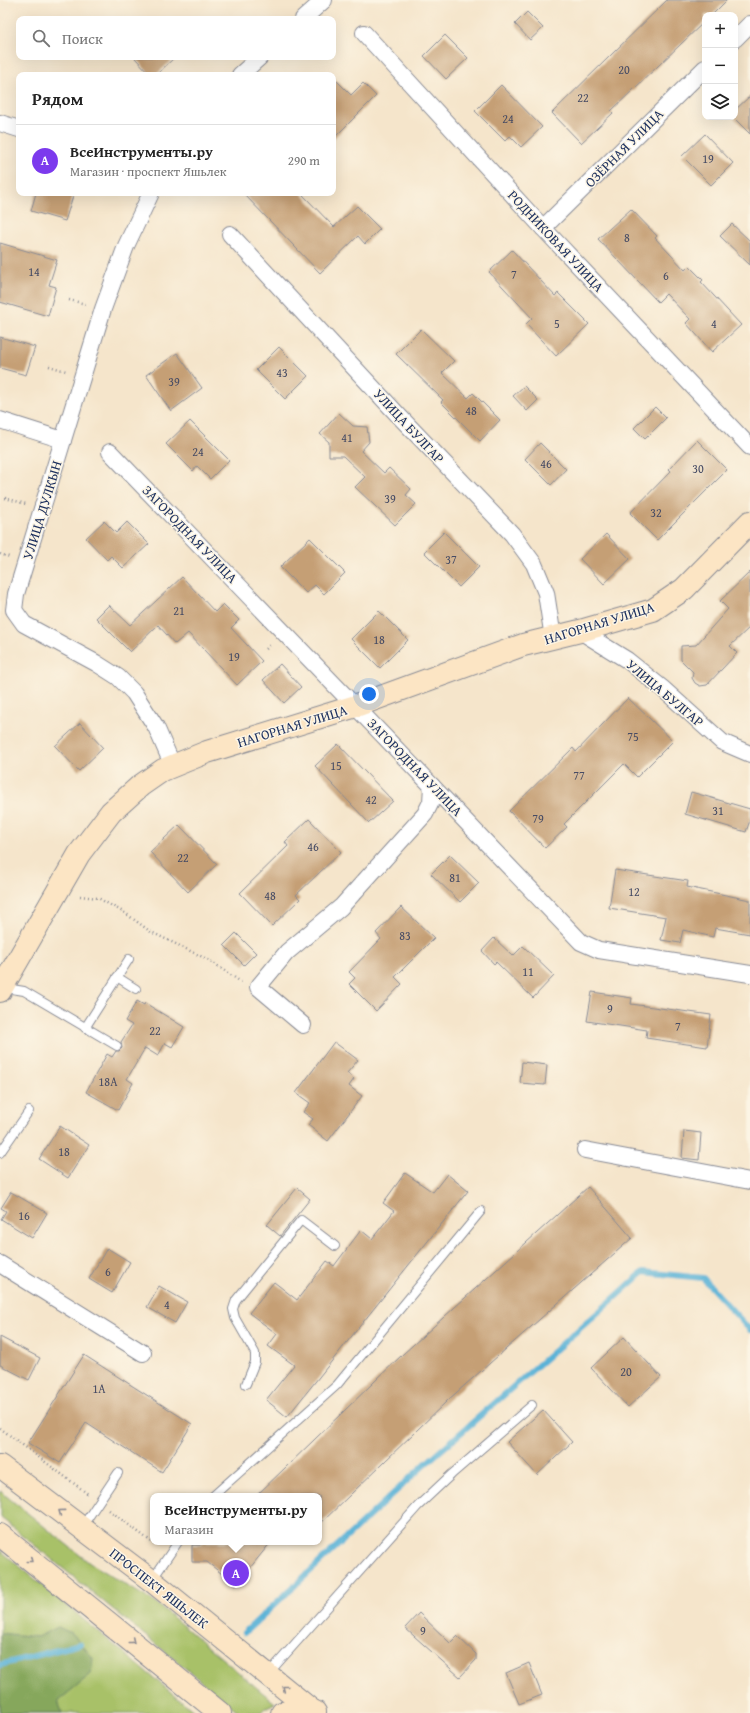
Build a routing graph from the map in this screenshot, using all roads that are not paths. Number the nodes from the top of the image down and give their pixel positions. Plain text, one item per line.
1 (323, 0) edge
2 (306, 16) edge
3 (750, 24) edge
4 (364, 33) dead end
5 (738, 36) edge
6 (257, 60) edge
7 (702, 71) edge
8 (243, 72) edge
9 (0, 123) edge
10 (16, 128) edge
11 (150, 196) edge
12 (543, 228) junction
13 (230, 234) dead end
14 (0, 420) edge
15 (63, 440) junction
16 (750, 447) edge
17 (110, 452) dead end
18 (750, 522) edge
19 (580, 631) junction
20 (553, 638) junction
21 (356, 706) junction
22 (750, 754) edge
23 (173, 766) junction
24 (432, 786) junction
25 (129, 959) dead end
26 (750, 974) edge
27 (118, 977) junction
28 (136, 989) dead end
29 (0, 991) edge
30 (303, 1024) dead end
31 (85, 1028) junction
32 (117, 1046) dead end
33 (29, 1111) dead end
34 (585, 1150) dead end
35 (0, 1153) edge
36 (750, 1181) edge
37 (481, 1211) dead end
38 (335, 1246) dead end
39 (0, 1264) edge
40 (143, 1353) dead end
41 (246, 1384) dead end
42 (532, 1404) dead end
43 (0, 1466) edge
44 (118, 1473) dead end
45 (216, 1493) edge
46 (81, 1528) junction
47 (0, 1535) edge
48 (176, 1545) edge
49 (152, 1581) junction
50 (268, 1674) junction
51 (220, 1713) edge
52 (282, 1713) edge
53 (315, 1713) edge

1 - 2 street
3 - 5 street
4 - 12 street, РОДНИКОВАЯ УЛИЦА
6 - 8 street
7 - 12 street, ОЗЁРНАЯ УЛИЦА
9 - 10 street
11 - 15 street, УЛИЦА ДУЛКЫН
12 - 16 street, РОДНИКОВАЯ УЛИЦА
13 - 20 street, УЛИЦА БУЛГАР
14 - 15 street
15 - 23 street, УЛИЦА ДУЛКЫН
17 - 21 street, ЗАГОРОДНАЯ УЛИЦА
18 - 19 street, НАГОРНАЯ УЛИЦА
19 - 20 street, НАГОРНАЯ УЛИЦА
19 - 22 street, УЛИЦА БУЛГАР
20 - 21 street, НАГОРНАЯ УЛИЦА
21 - 23 street, НАГОРНАЯ УЛИЦА
21 - 24 street, ЗАГОРОДНАЯ УЛИЦА
23 - 29 street, НАГОРНАЯ УЛИЦА
24 - 26 street, ЗАГОРОДНАЯ УЛИЦА
24 - 30 street
25 - 27 lane
27 - 28 lane
27 - 31 lane
29 - 31 lane
31 - 32 lane
33 - 35 lane
34 - 36 street
37 - 45 lane
38 - 41 lane
39 - 40 street
42 - 50 lane
46 -> 43 street, ПРОСПЕКТ ЯШЬЛЕК
44 - 46 lane
46 - 49 street, ПРОСПЕКТ ЯШЬЛЕК
47 -> 51 street
48 - 49 lane
49 - 50 street, ПРОСПЕКТ ЯШЬЛЕК
53 -> 50 street, ПРОСПЕКТ ЯШЬЛЕК
52 - 53 street

